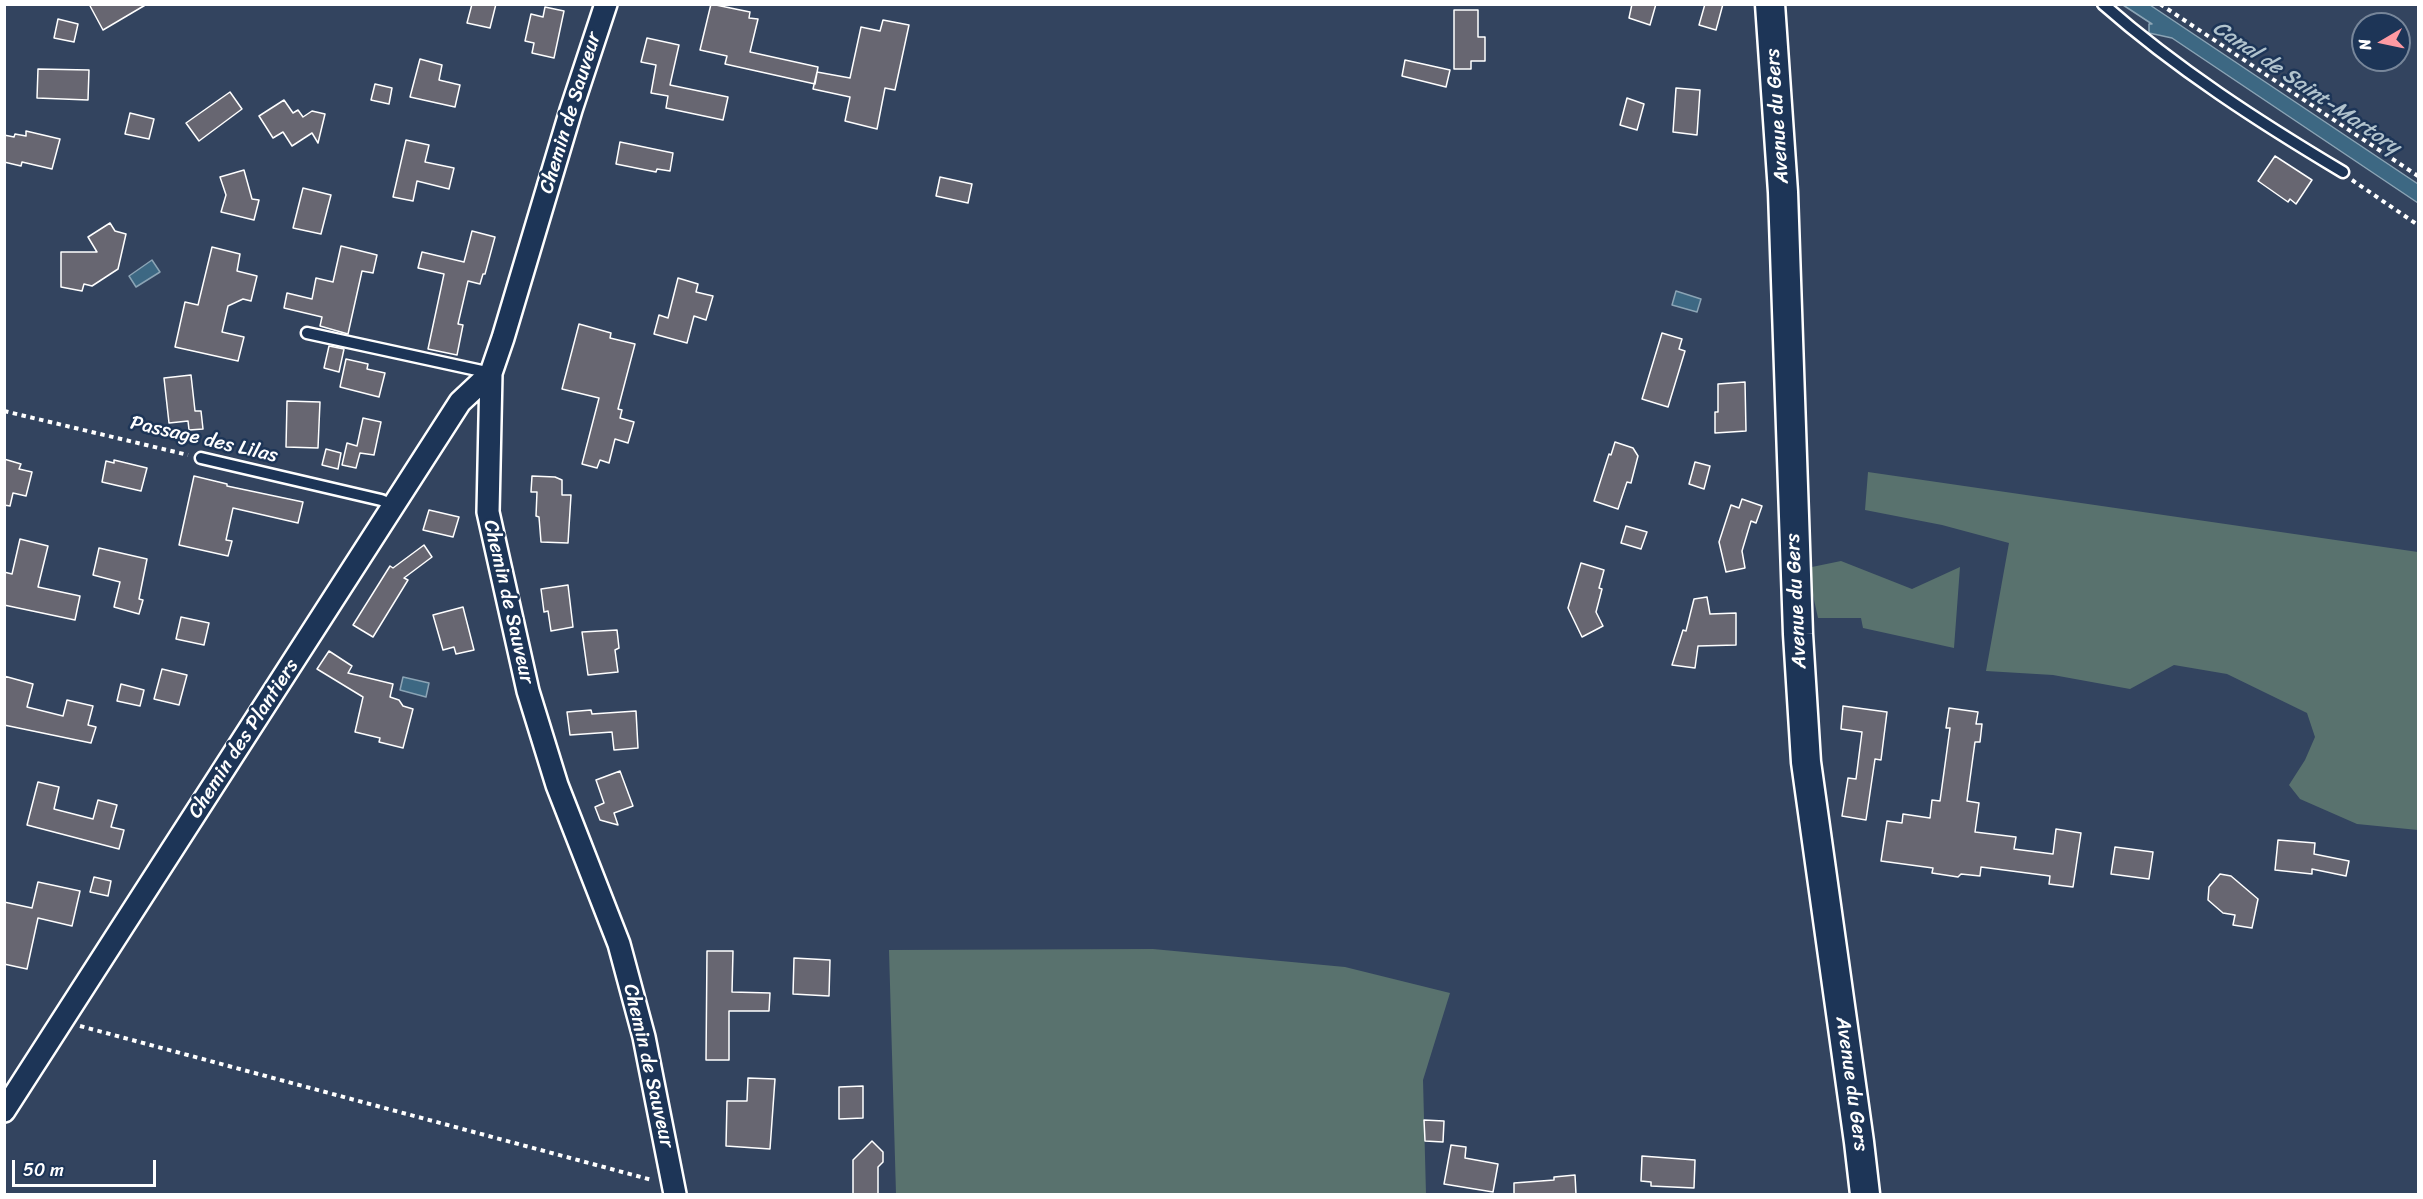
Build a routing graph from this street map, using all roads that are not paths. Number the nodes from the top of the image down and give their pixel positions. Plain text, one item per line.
1 (606, 4) edge
2 (1770, 4) edge
3 (2103, 4) edge
4 (2343, 172) road end
5 (307, 333) dead end
6 (491, 373) junction
7 (201, 458) road end
8 (395, 506) junction
9 (4, 1111) edge
10 (675, 1190) edge
11 (1865, 1194) edge

1 - 6 street, Chemin de Sauveur
2 - 11 main road, Avenue du Gers
3 - 4 lane
5 - 6 lane
6 - 8 street, Chemin des Plantiers
6 - 10 street, Chemin de Sauveur
7 - 8 lane, Passage des Lilas
8 - 9 street, Chemin des Plantiers

